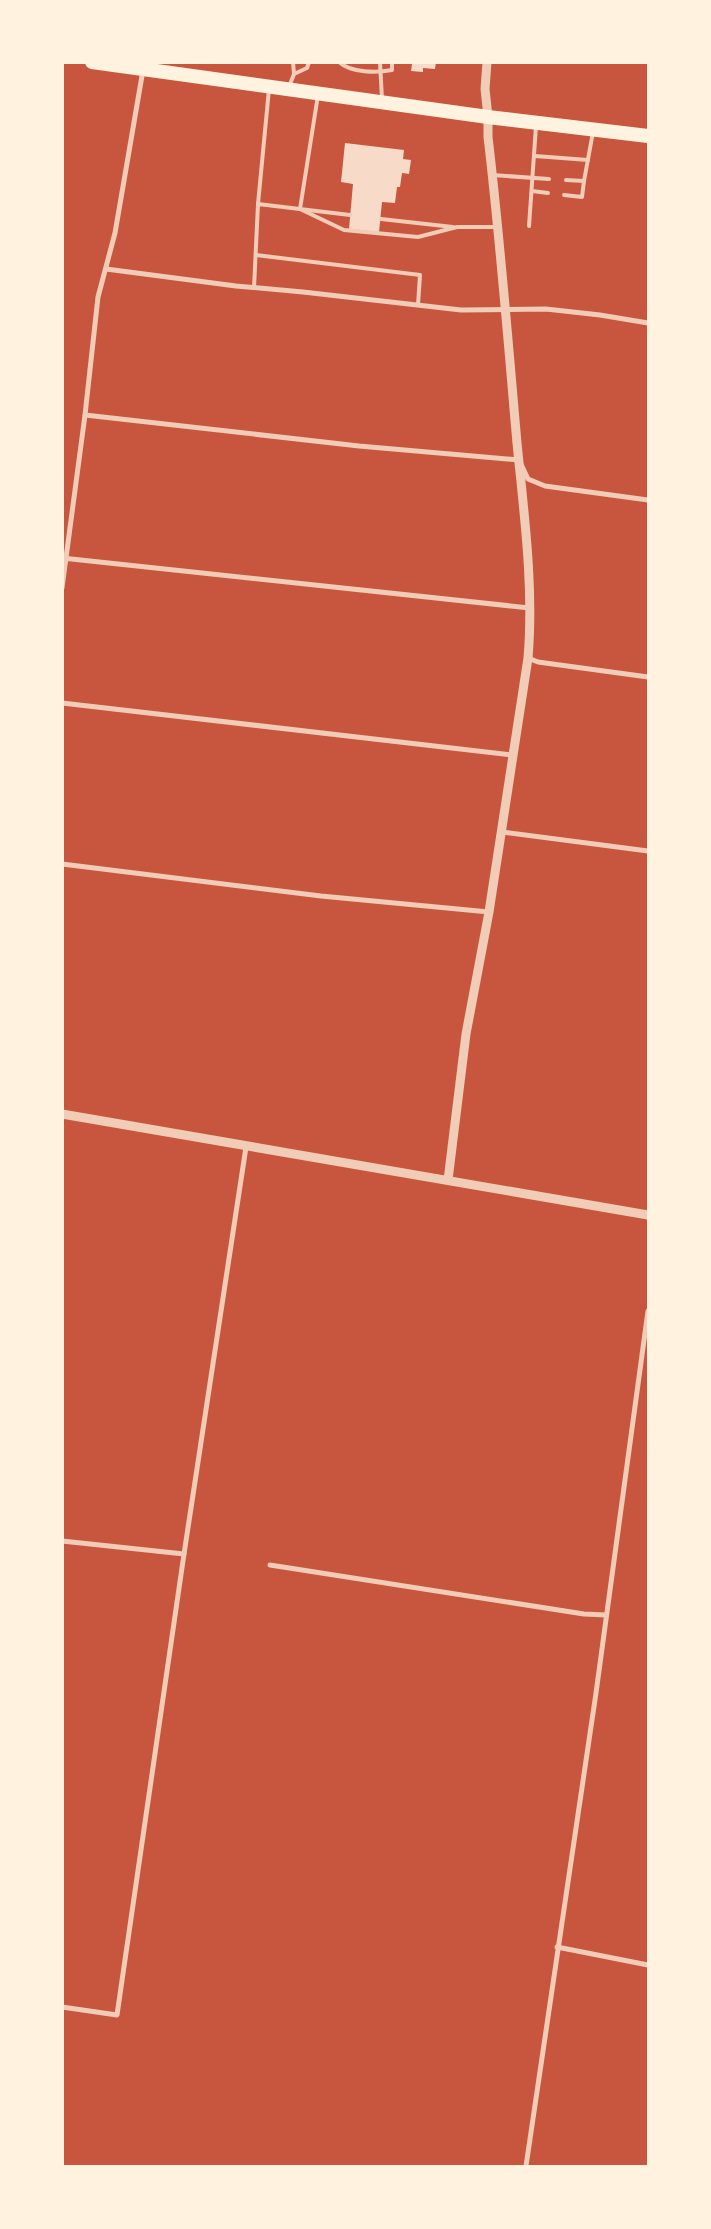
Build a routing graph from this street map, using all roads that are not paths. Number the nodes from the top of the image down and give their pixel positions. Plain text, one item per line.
1 (92, 62) edge
2 (293, 62) edge
3 (309, 62) edge
4 (339, 62) edge
5 (380, 62) edge
6 (392, 62) edge
7 (487, 62) edge
8 (144, 70) junction
9 (381, 72) junction
10 (294, 74) junction
11 (270, 87) junction
12 (288, 89) junction
13 (319, 93) junction
14 (382, 102) junction
15 (488, 117) junction
16 (536, 122) junction
17 (593, 129) junction
18 (648, 136) edge
19 (534, 156) junction
20 (588, 160) junction
21 (492, 175) junction
22 (533, 178) junction
23 (549, 179) dead end
24 (566, 180) dead end
25 (584, 181) junction
26 (532, 192) junction
27 (548, 193) dead end
28 (564, 195) dead end
29 (258, 204) junction
30 (300, 209) junction
31 (350, 215) dead end
32 (381, 219) dead end
33 (530, 226) dead end
34 (457, 227) junction
35 (497, 227) junction
36 (256, 255) junction
37 (106, 269) junction
38 (254, 288) junction
39 (418, 305) junction
40 (506, 310) junction
41 (648, 323) edge
42 (85, 415) junction
43 (519, 460) junction
44 (648, 500) edge
45 (64, 559) edge
46 (62, 588) edge
47 (530, 608) junction
48 (528, 658) junction
49 (648, 677) edge
50 (62, 703) edge
51 (514, 756) junction
52 (502, 832) junction
53 (648, 851) edge
54 (62, 864) edge
55 (489, 912) junction
56 (62, 1114) edge
57 (246, 1147) junction
58 (448, 1180) junction
59 (648, 1215) edge
60 (648, 1311) edge
61 (62, 1541) edge
62 (184, 1554) junction
63 (270, 1565) dead end
64 (606, 1615) junction
65 (557, 1947) junction
66 (648, 1965) edge
67 (62, 2007) edge
68 (526, 2166) edge

1 - 8 highway
2 - 10 lane
3 - 10 lane
4 - 9 lane
5 - 9 lane
6 - 9 lane
7 - 15 street
8 - 11 highway
8 - 37 street
9 - 14 lane
10 - 12 lane
11 - 12 highway
11 - 29 lane
12 - 13 highway
13 - 14 highway
13 - 30 lane
14 - 15 highway
15 - 16 highway
15 - 21 street
16 - 17 highway
16 - 19 lane
17 - 18 highway
17 - 20 lane
19 - 20 lane
19 - 22 lane
20 - 25 lane
21 - 22 lane
21 - 35 street
22 - 23 lane
22 - 26 lane
24 - 25 lane
25 - 28 lane
26 - 27 lane
26 - 33 lane
29 - 30 lane
29 - 36 lane
30 - 31 lane
30 - 34 lane
32 - 34 lane
34 - 35 lane
35 - 40 street
36 - 38 lane
36 - 39 lane
37 - 38 street
37 - 42 street
38 - 39 street
39 - 40 street
40 - 41 street
40 - 43 street
42 - 43 street
42 - 45 street
43 - 44 street
43 - 47 street
45 - 46 street
45 - 47 street
47 - 48 street
48 - 49 street
48 - 51 street
50 - 51 street
51 - 52 street
52 - 53 street
52 - 55 street
54 - 55 street
55 - 58 street
56 - 57 street
57 - 58 street
57 - 62 street
58 - 59 street
60 - 64 street
61 - 62 street
62 - 67 street
63 - 64 street
64 - 65 street
65 - 66 street
65 - 68 street

